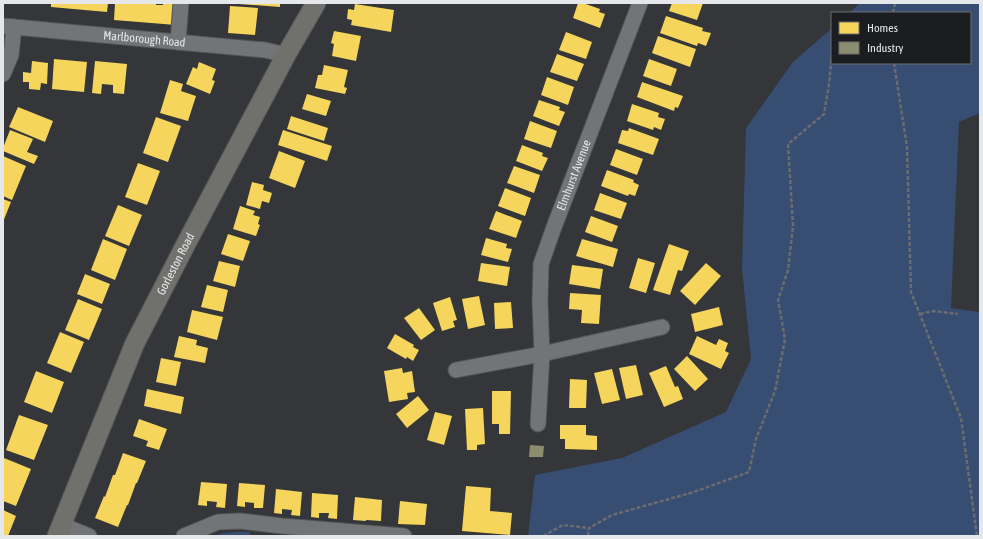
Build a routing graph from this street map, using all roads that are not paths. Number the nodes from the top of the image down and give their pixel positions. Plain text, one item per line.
1 (181, 3) edge
2 (316, 3) edge
3 (640, 3) edge
4 (8, 26) edge
5 (178, 42) junction
6 (286, 55) junction
7 (3, 74) edge
8 (662, 327) dead end
9 (542, 354) junction
10 (456, 370) dead end
11 (538, 424) dead end
12 (60, 530) edge
13 (281, 531) edge
14 (89, 536) edge
15 (184, 536) edge
16 (404, 536) edge

1 - 5 street
2 - 6 main road, Gorleston Road
3 - 9 street, Elmhurst Avenue
4 - 5 street, Marlborough Road
4 - 7 street
5 - 6 street, Marlborough Road
6 - 12 main road, Gorleston Road
8 - 9 street
9 - 10 street
9 - 11 street, Elmhurst Avenue
12 - 14 street
13 - 15 street
13 - 16 street

